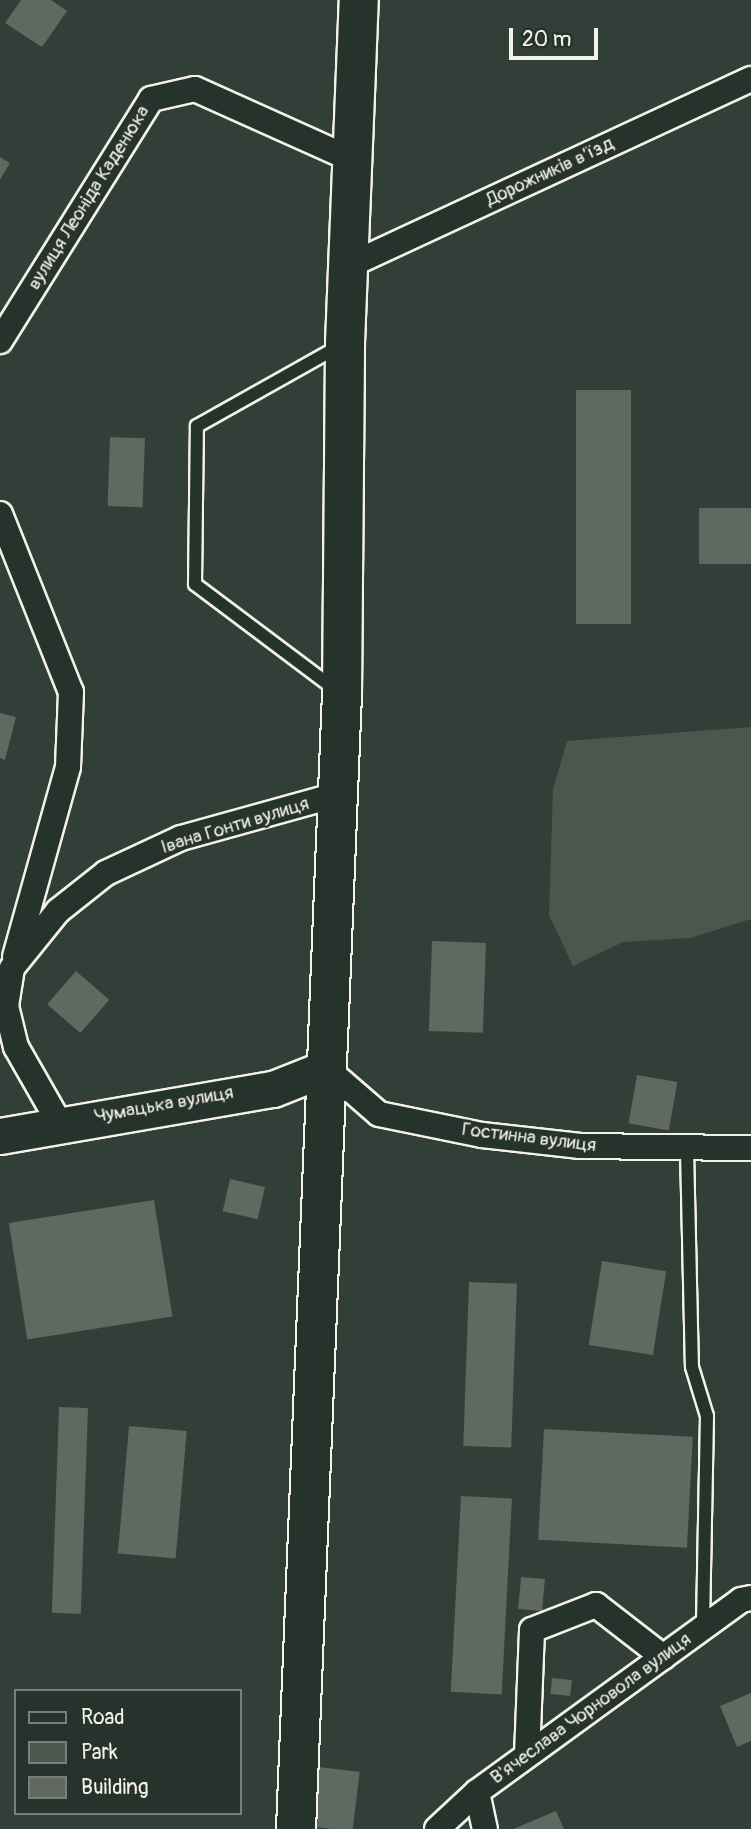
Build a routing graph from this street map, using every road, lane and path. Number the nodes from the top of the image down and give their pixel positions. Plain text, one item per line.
1 (359, 0) edge
2 (751, 79) edge
3 (353, 160) junction
4 (350, 265) junction
5 (0, 341) edge
6 (345, 344) junction
7 (0, 514) edge
8 (342, 694) junction
9 (336, 795) junction
10 (12, 968) junction
11 (326, 1069) junction
12 (60, 1124) junction
13 (0, 1136) edge
14 (751, 1148) edge
15 (687, 1150) junction
16 (751, 1598) edge
17 (703, 1628) junction
18 (663, 1657) junction
19 (527, 1755) junction
20 (477, 1792) junction
21 (296, 1829) edge
22 (437, 1829) edge
23 (485, 1829) edge

1 - 3 highway
2 - 4 street, Дорожників в’їзд
3 - 4 highway
3 - 5 street, вулиця Леоніда Каденюка
4 - 6 highway
6 - 8 highway
6 - 8 lane
7 - 10 street
8 - 9 highway
9 - 10 street, Івана Гонти вулиця
9 - 11 highway
10 - 12 street, Івана Гонти вулиця
11 - 12 street, Чумацька вулиця
11 - 15 street, Гостинна вулиця
11 - 21 highway
12 - 13 street, Чумацька вулиця
14 - 15 street, Гостинна вулиця
15 - 17 lane
16 - 17 street, В'ячеслава Чорновола вулиця
17 - 18 street, В'ячеслава Чорновола вулиця
18 - 19 street, В'ячеслава Чорновола вулиця
18 - 19 street
19 - 20 street, В'ячеслава Чорновола вулиця
20 - 22 street, В'ячеслава Чорновола вулиця
20 - 23 street

